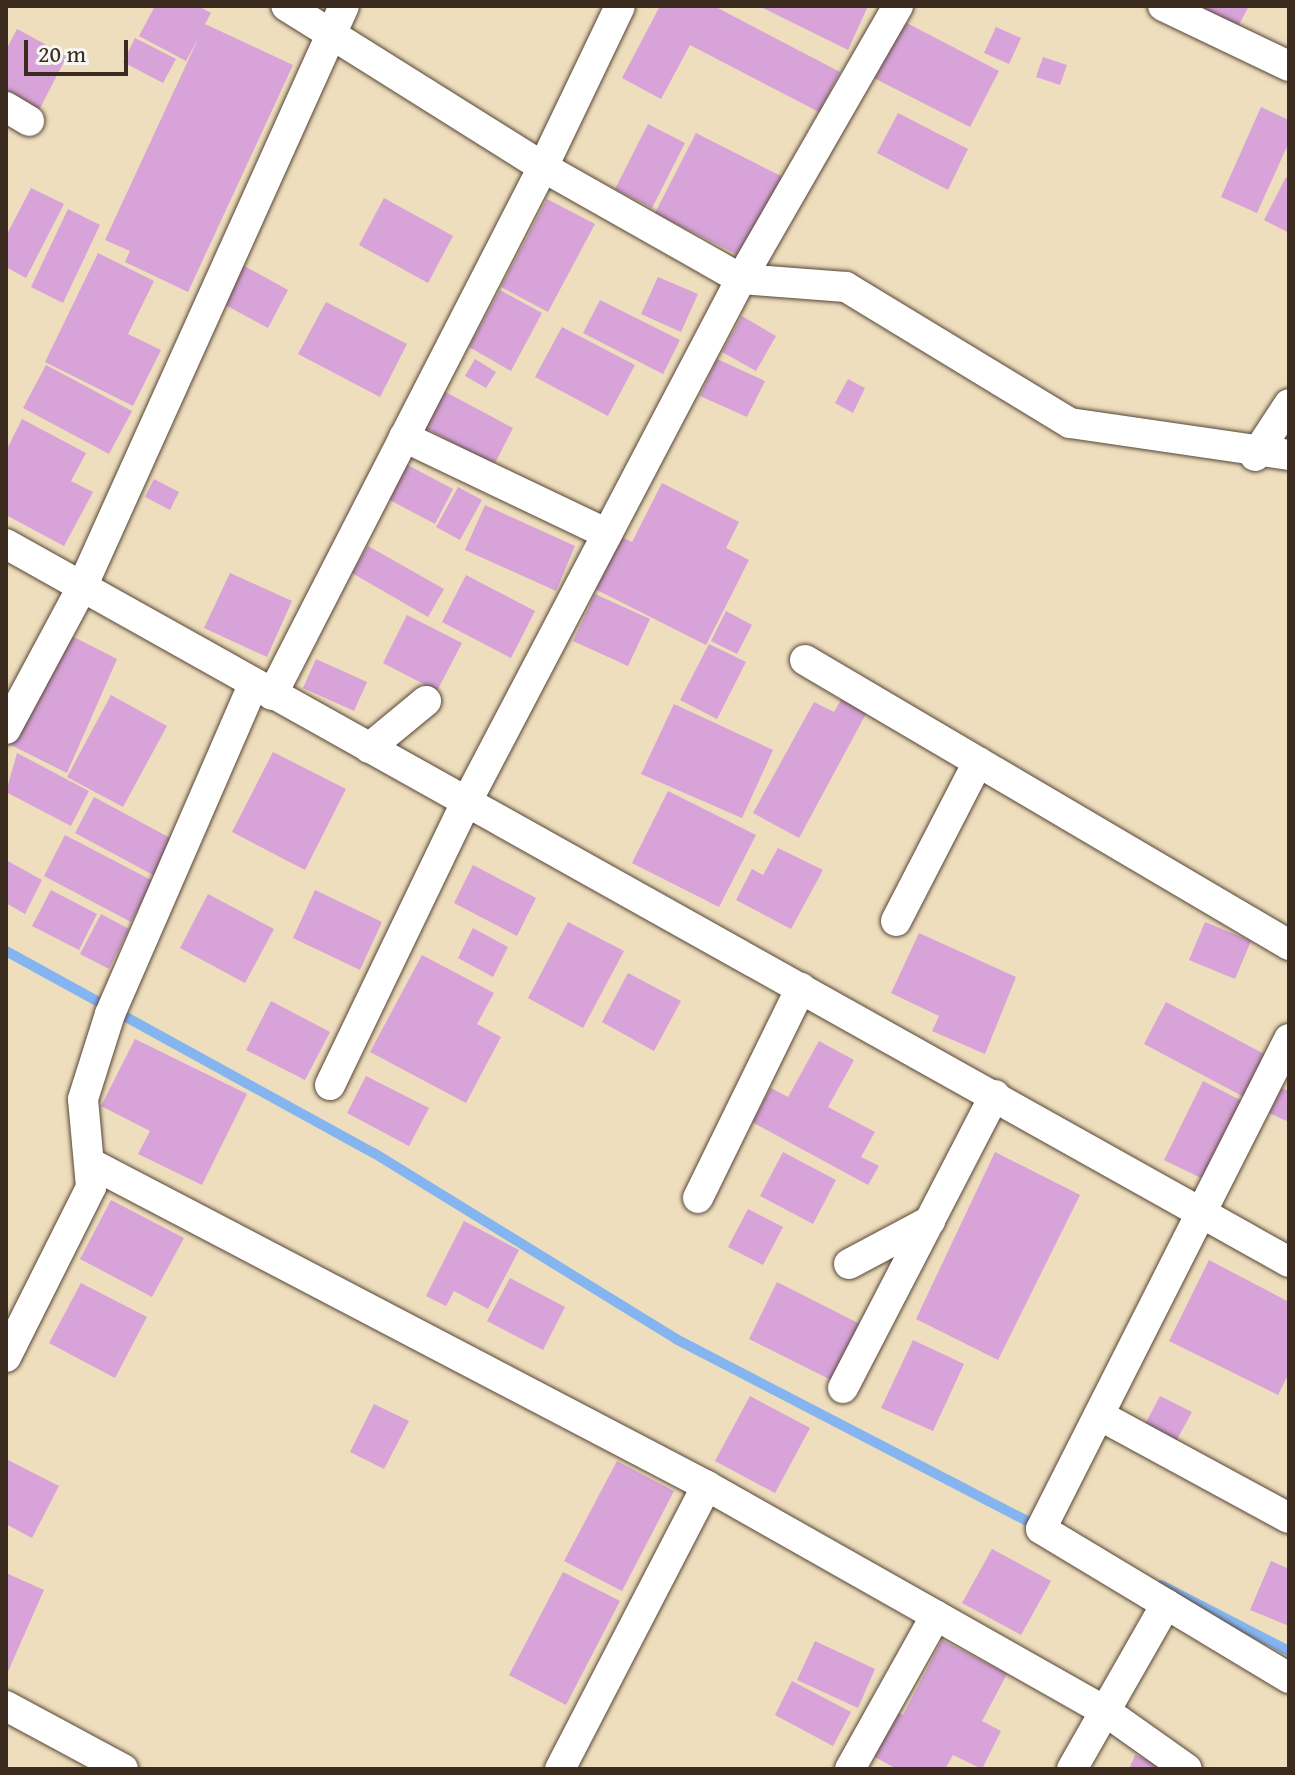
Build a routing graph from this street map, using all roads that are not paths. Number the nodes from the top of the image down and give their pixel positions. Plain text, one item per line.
1 (286, 6) edge
2 (620, 6) edge
3 (898, 6) edge
4 (1163, 6) edge
5 (338, 19) edge
6 (1289, 66) edge
7 (543, 167) junction
8 (741, 279) junction
9 (1289, 404) edge
10 (404, 437) junction
11 (1289, 455) edge
12 (1255, 456) junction
13 (607, 534) junction
14 (6, 544) edge
15 (82, 587) junction
16 (805, 660) dead end
17 (263, 690) junction
18 (426, 701) dead end
19 (6, 729) edge
20 (369, 748) junction
21 (978, 762) junction
22 (466, 803) junction
23 (896, 921) dead end
24 (1289, 945) edge
25 (801, 988) junction
26 (1289, 1039) edge
27 (330, 1085) dead end
28 (995, 1095) junction
29 (90, 1163) junction
30 (698, 1198) dead end
31 (1201, 1214) junction
32 (930, 1221) junction
33 (1289, 1262) edge
34 (849, 1264) dead end
35 (6, 1357) edge
36 (843, 1388) dead end
37 (1099, 1415) junction
38 (707, 1486) junction
39 (1289, 1518) edge
40 (1166, 1604) junction
41 (936, 1615) junction
42 (1289, 1678) edge
43 (6, 1706) edge
44 (1105, 1711) junction
45 (123, 1769) edge
46 (560, 1769) edge
47 (850, 1769) edge
48 (1072, 1769) edge
49 (1187, 1769) edge

1 - 5 street
2 - 7 street
3 - 8 street
4 - 6 street
5 - 7 street
5 - 15 street
7 - 8 street
7 - 10 street
8 - 12 street
8 - 13 street
9 - 12 street
10 - 13 street
10 - 17 street
11 - 12 street
13 - 22 street
14 - 15 street
15 - 17 street
15 - 19 street
16 - 21 street
17 - 20 street
17 - 29 street
18 - 20 street
20 - 22 street
21 - 23 street
21 - 24 street
22 - 25 street
22 - 27 street
25 - 28 street
25 - 30 street
26 - 31 street
28 - 31 street
28 - 32 street
29 - 35 street
29 - 38 street
31 - 33 street
31 - 37 street
32 - 34 street
32 - 36 street
37 - 39 street
37 - 40 street
38 - 41 street
38 - 46 street
40 - 42 street
40 - 44 street
41 - 44 street
41 - 47 street
43 - 45 street
44 - 48 street
44 - 49 street

